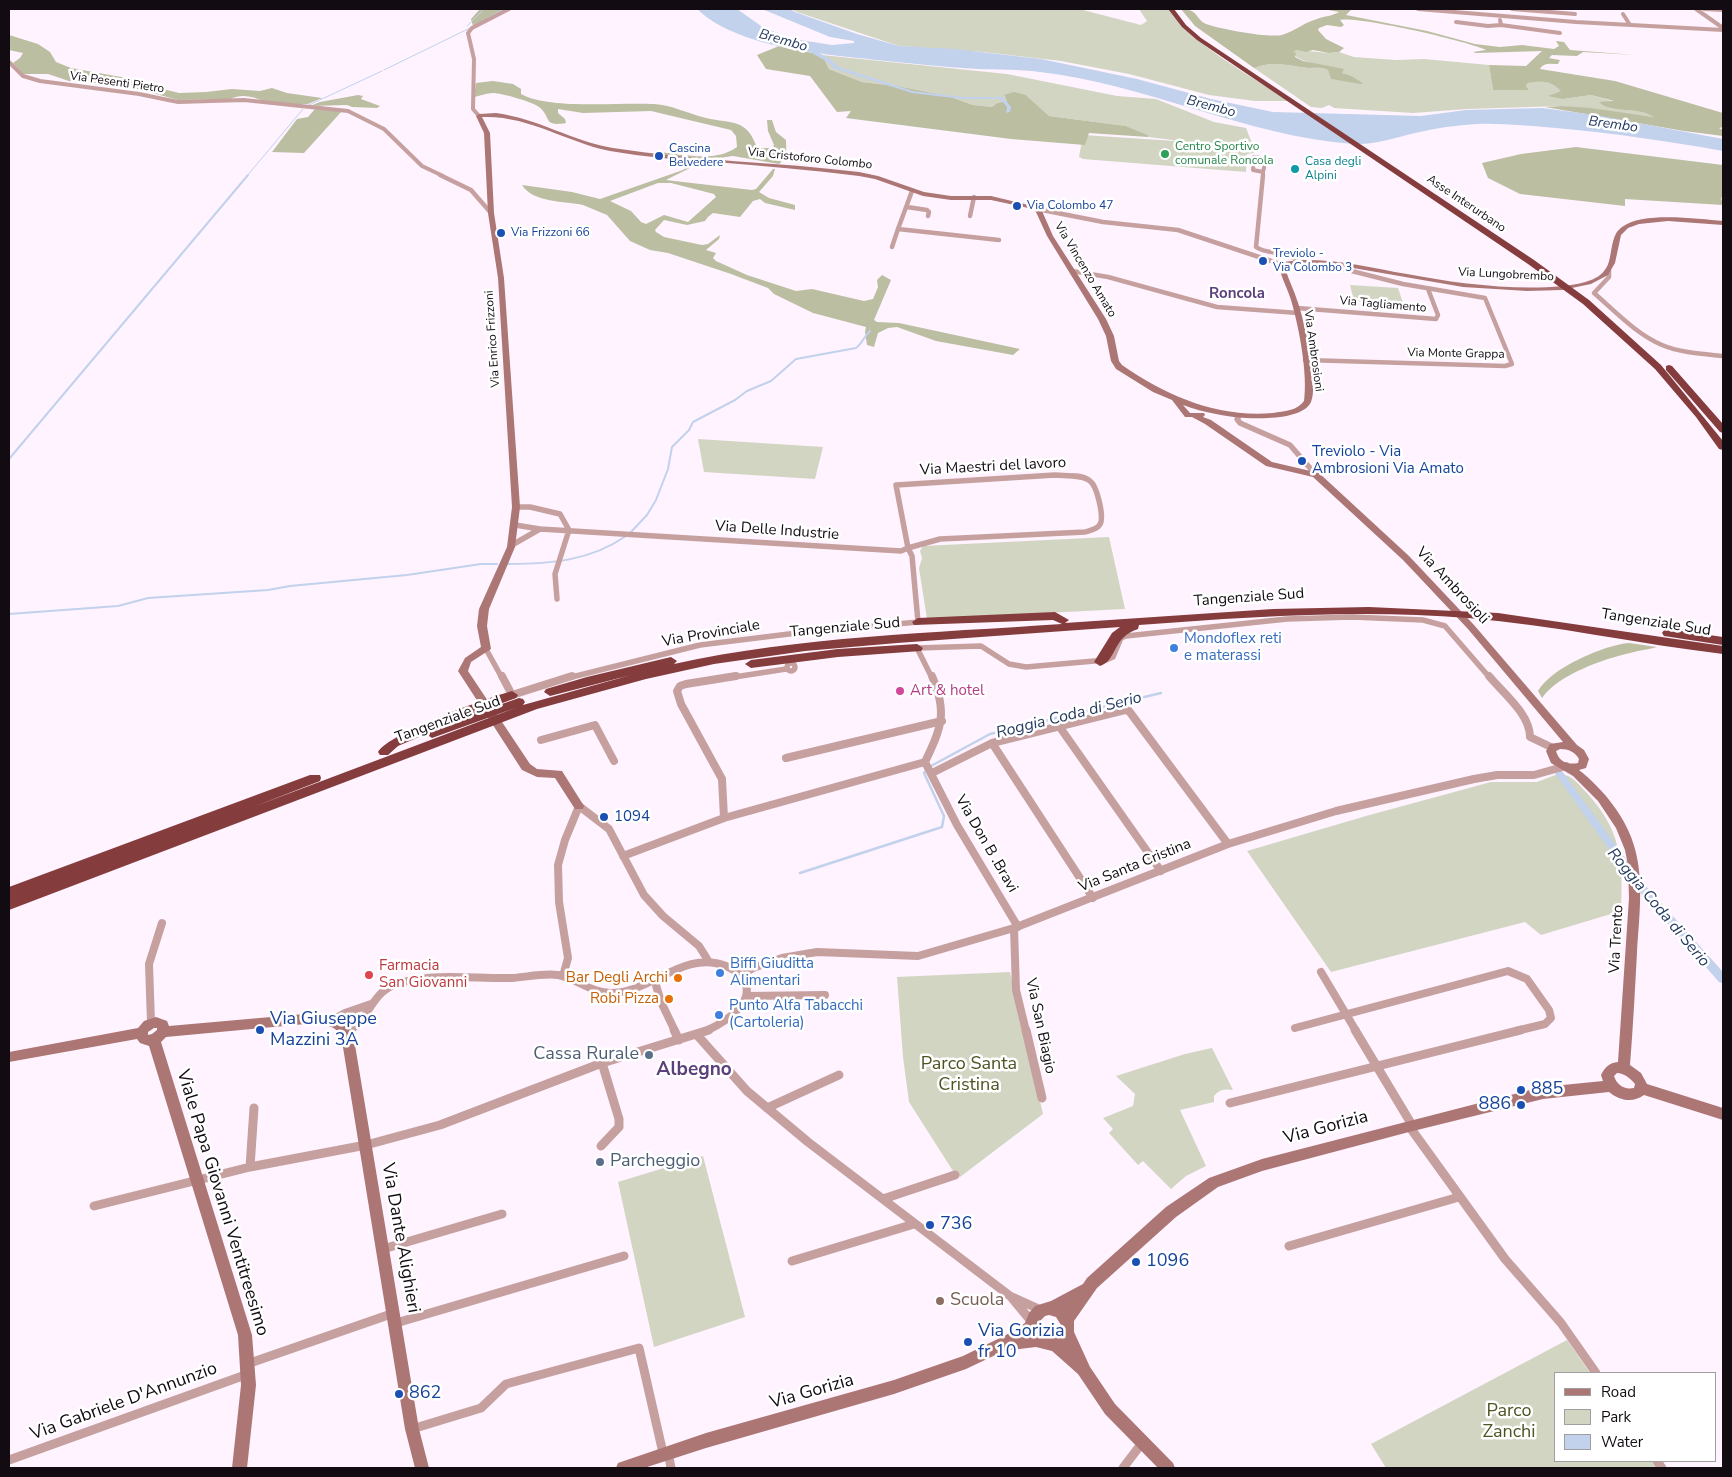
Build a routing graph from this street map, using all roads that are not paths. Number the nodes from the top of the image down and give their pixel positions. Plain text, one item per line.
1 (510, 9) edge
2 (1171, 9) edge
3 (1177, 9) edge
4 (1418, 9) edge
5 (1512, 9) edge
6 (1574, 9) edge
7 (1696, 9) edge
8 (1704, 9) edge
9 (1723, 10) edge
10 (1454, 11) edge
11 (1575, 14) junction
12 (1623, 14) dead end
13 (1501, 16) junction
14 (1456, 22) dead end
15 (1574, 22) junction
16 (1501, 25) junction
17 (1630, 25) junction
18 (1569, 27) dead end
19 (1564, 29) dead end
20 (1723, 29) edge
21 (1217, 48) junction
22 (9, 62) edge
23 (479, 116) junction
24 (1263, 172) dead end
25 (912, 191) junction
26 (974, 197) junction
27 (907, 207) junction
28 (1037, 209) junction
29 (491, 212) junction
30 (928, 216) dead end
31 (970, 216) dead end
32 (1723, 223) edge
33 (898, 229) junction
34 (999, 240) dead end
35 (892, 248) dead end
36 (1298, 262) junction
37 (1315, 262) junction
38 (1283, 265) junction
39 (1609, 270) junction
40 (1072, 271) junction
41 (1563, 282) junction
42 (1428, 289) junction
43 (1579, 293) junction
44 (1297, 311) junction
45 (1723, 356) edge
46 (1305, 360) junction
47 (1175, 400) junction
48 (1201, 411) junction
49 (1239, 416) junction
50 (1723, 430) edge
51 (1723, 447) edge
52 (1316, 475) junction
53 (516, 508) junction
54 (515, 525) junction
55 (540, 529) junction
56 (569, 530) junction
57 (512, 545) junction
58 (908, 547) junction
59 (557, 599) dead end
60 (1440, 608) junction
61 (1464, 610) junction
62 (1266, 613) junction
63 (1063, 620) junction
64 (918, 622) junction
65 (1723, 633) edge
66 (1686, 636) junction
67 (1723, 641) edge
68 (485, 644) junction
69 (917, 648) junction
70 (1723, 652) edge
71 (1100, 662) junction
72 (786, 669) dead end
73 (512, 695) junction
74 (533, 706) junction
75 (500, 708) junction
76 (479, 716) junction
77 (942, 721) junction
78 (1058, 726) junction
79 (1556, 728) junction
80 (541, 740) dead end
81 (992, 743) junction
82 (1573, 747) junction
83 (1553, 752) junction
84 (786, 758) dead end
85 (614, 761) dead end
86 (925, 762) junction
87 (1582, 764) junction
88 (1567, 767) junction
89 (932, 773) junction
90 (1541, 773) junction
91 (1596, 792) junction
92 (579, 806) junction
93 (724, 818) junction
94 (1228, 844) junction
95 (622, 856) junction
96 (1161, 871) junction
97 (9, 893) edge
98 (1093, 898) junction
99 (9, 904) edge
100 (162, 923) dead end
101 (1016, 928) junction
102 (710, 962) junction
103 (1322, 972) dead end
104 (741, 975) junction
105 (563, 976) junction
106 (654, 982) junction
107 (825, 995) dead end
108 (746, 996) junction
109 (371, 1004) junction
110 (1346, 1014) junction
111 (333, 1020) junction
112 (151, 1023) joint
113 (1295, 1028) dead end
114 (347, 1033) junction
115 (153, 1035) junction
116 (698, 1036) junction
117 (679, 1040) junction
118 (9, 1057) edge
119 (602, 1063) junction
120 (1377, 1066) junction
121 (1624, 1068) junction
122 (839, 1076) dead end
123 (1611, 1086) junction
124 (1641, 1088) junction
125 (1042, 1098) dead end
126 (1230, 1102) dead end
127 (254, 1108) dead end
128 (767, 1108) junction
129 (1723, 1114) edge
130 (1410, 1125) junction
131 (366, 1145) junction
132 (601, 1146) dead end
133 (250, 1167) junction
134 (955, 1175) dead end
135 (198, 1181) junction
136 (1459, 1197) junction
137 (883, 1199) junction
138 (94, 1206) dead end
139 (502, 1214) dead end
140 (914, 1224) junction
141 (1289, 1246) dead end
142 (383, 1250) junction
143 (624, 1256) dead end
144 (792, 1261) dead end
145 (1088, 1289) junction
146 (1010, 1296) junction
147 (1046, 1309) junction
148 (395, 1318) junction
149 (1066, 1327) junction
150 (1034, 1330) junction
151 (1055, 1344) junction
152 (250, 1368) junction
153 (1086, 1372) junction
154 (1595, 1372) edge
155 (412, 1429) junction
156 (1142, 1443) junction
157 (665, 1453) junction
158 (9, 1460) edge
159 (240, 1468) edge
160 (422, 1468) edge
161 (623, 1468) edge
162 (671, 1468) edge
163 (1123, 1468) edge
164 (1168, 1468) edge

1 - 23 street, Via Enrico Frizzoni
2 - 21 highway, Asse Interurbano
3 - 21 highway, Asse Interurbano
4 - 10 street
5 - 11 street
6 - 11 street
7 - 20 street
8 - 9 street
10 - 13 street
11 - 15 street
12 - 17 street
13 - 15 street
13 - 16 street
14 - 16 street
15 - 17 street
15 - 18 street
16 - 19 street
17 - 20 street
21 - 41 highway, Asse Interurbano
21 - 41 highway, Asse Interurbano
22 - 29 street, Via Pesenti Pietro
23 - 25 street, Via Cristoforo Colombo
23 - 29 street, Via Enrico Frizzoni
24 - 36 street
25 - 26 street, Via Cristoforo Colombo
25 - 27 street
26 - 28 street, Via Cristoforo Colombo
26 - 31 street
27 - 30 street
27 - 33 street
28 - 38 street, Via Cristoforo Colombo
28 - 40 street, Via Vincenzo Amato
29 - 53 street, Via Enrico Frizzoni
32 - 39 street
33 - 34 street
33 - 35 street
36 - 37 street, Via Lungobrembo
36 - 38 street, Via Lungobrembo
37 - 39 street, Via Lungobrembo
37 - 42 street, Via Monte Grappa
38 - 44 street, Via Ambrosioni
39 - 45 street
40 - 44 street
40 - 47 street, Via Vincenzo Amato
41 - 43 highway, Asse Interurbano
42 - 44 street, Via Tagliamento
42 - 46 street, Via Monte Grappa
43 - 50 highway, Asse Interurbano
43 - 51 highway, Asse Interurbano
44 - 46 street, Via Ambrosioni
46 - 49 street, Via Ambrosioni
47 - 48 street, Via Vincenzo Amato
47 - 48 street, Via Vincenzo Amato
48 - 49 street, Via Ambrosioni
48 - 52 street, Via Vincenzo Amato
49 - 52 street
52 - 79 street, Via Ambrosioli
53 - 54 street, Via Enrico Frizzoni
53 - 56 street
54 - 55 street, Via Delle Industrie
54 - 57 street, Via Enrico Frizzoni
55 - 56 street, Via Delle Industrie
55 - 57 street
56 - 58 street, Via Delle Industrie
56 - 59 street
57 - 68 street, Via Enrico Frizzoni
58 - 58 street, Via Maestri del lavoro
58 - 64 street
60 - 61 highway, Tangenziale Sud
60 - 62 highway, Tangenziale Sud
60 - 63 highway, Tangenziale Sud
61 - 66 highway, Tangenziale Sud
61 - 70 highway, Tangenziale Sud
62 - 71 highway
62 - 74 highway, Tangenziale Sud
63 - 64 highway
63 - 75 highway, Tangenziale Sud
64 - 73 street, Via Provinciale
65 - 66 highway
66 - 67 highway, Tangenziale Sud
68 - 73 street
68 - 92 street
69 - 71 street
69 - 74 highway
69 - 77 street
71 - 83 street
72 - 93 street
73 - 75 highway
74 - 75 highway, Tangenziale Sud
75 - 76 highway, Tangenziale Sud
75 - 76 highway
76 - 97 highway, Tangenziale Sud
76 - 99 highway, Tangenziale Sud
77 - 84 street
77 - 86 street
78 - 81 street
78 - 94 street
78 - 96 street
79 - 82 street, Via Ambrosioli
79 - 83 street
80 - 85 street
81 - 89 street
81 - 98 street
82 - 83 street
82 - 87 street, Via Ambrosioli
83 - 88 street, Via Trento
83 - 90 street
86 - 89 street, Via Don B .Bravi
86 - 93 street
87 - 88 street
87 - 91 street, Via Trento
88 - 90 street, Via Santa Cristina
88 - 91 street, Via Trento
89 - 101 street, Via Don B .Bravi
90 - 94 street, Via Santa Cristina
91 - 121 street, Via Trento
92 - 95 street
92 - 105 street
93 - 95 street
94 - 96 street, Via Santa Cristina
95 - 102 street
96 - 98 street, Via Santa Cristina
98 - 101 street, Via Santa Cristina
100 - 112 street
101 - 104 street, Via Santa Cristina
101 - 125 street, Via San Biagio
102 - 104 street
102 - 106 street
103 - 110 street
104 - 108 street
105 - 106 street
105 - 109 street
106 - 117 street
107 - 108 street
108 - 116 street
109 - 111 street
109 - 114 street
110 - 113 street
110 - 120 street
110 - 120 street
111 - 114 street
111 - 115 street
112 - 115 street
114 - 131 street, Via Dante Alighieri
115 - 118 street
115 - 135 street, Viale Papa Giovanni Ventitreesimo
116 - 117 street
116 - 128 street
117 - 119 street
119 - 131 street
119 - 132 street
120 - 126 street
120 - 130 street
121 - 123 street
121 - 124 street
122 - 128 street
123 - 124 street, Via Gorizia
123 - 130 street, Via Gorizia
124 - 129 street, Via Gorizia
127 - 133 street
128 - 137 street
130 - 136 street
130 - 145 street, Via Gorizia
131 - 133 street
131 - 142 street, Via Dante Alighieri
133 - 135 street
134 - 137 street
135 - 138 street
135 - 152 street, Viale Papa Giovanni Ventitreesimo
136 - 141 street
136 - 154 street
137 - 140 street
139 - 142 street
140 - 144 street
140 - 146 street
142 - 148 street, Via Dante Alighieri
143 - 148 street, Via Gabriele D'Annunzio
145 - 147 street, Via Gorizia
145 - 149 street, Via Gorizia
146 - 147 street
146 - 150 street
147 - 149 street
147 - 150 street
148 - 152 street, Via Gabriele D'Annunzio
148 - 155 street, Via Dante Alighieri
149 - 151 street
149 - 153 street
150 - 151 street
150 - 157 street, Via Gorizia
151 - 153 street
152 - 158 street, Via Gabriele D'Annunzio
152 - 159 street, Viale Papa Giovanni Ventitreesimo
153 - 156 street
155 - 157 street
155 - 160 street, Via Dante Alighieri
156 - 163 street
156 - 164 street
157 - 161 street, Via Gorizia
157 - 162 street

